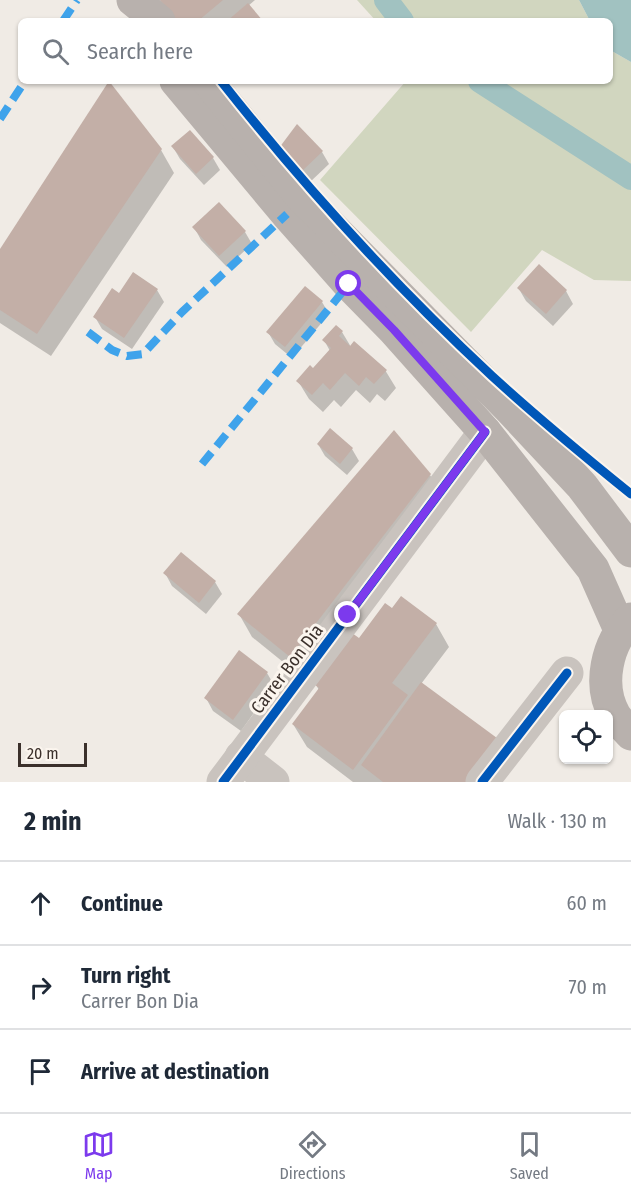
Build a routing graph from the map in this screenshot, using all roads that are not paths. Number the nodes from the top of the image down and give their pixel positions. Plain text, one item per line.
1 (123, 0) edge
2 (133, 0) edge
3 (132, 18) edge
4 (155, 18) edge
5 (179, 84) edge
6 (210, 84) edge
7 (485, 432) junction
8 (631, 551) edge
9 (626, 624) edge
10 (567, 673) dead end
11 (631, 734) edge
12 (232, 769) edge
13 (273, 782) edge
14 (482, 782) edge

1 - 3 main road
2 - 4 main road
5 - 7 main road
6 - 8 main road
7 - 9 main road
7 - 12 street, Carrer Bon Dia
9 - 11 main road
10 - 14 street
12 - 13 street

